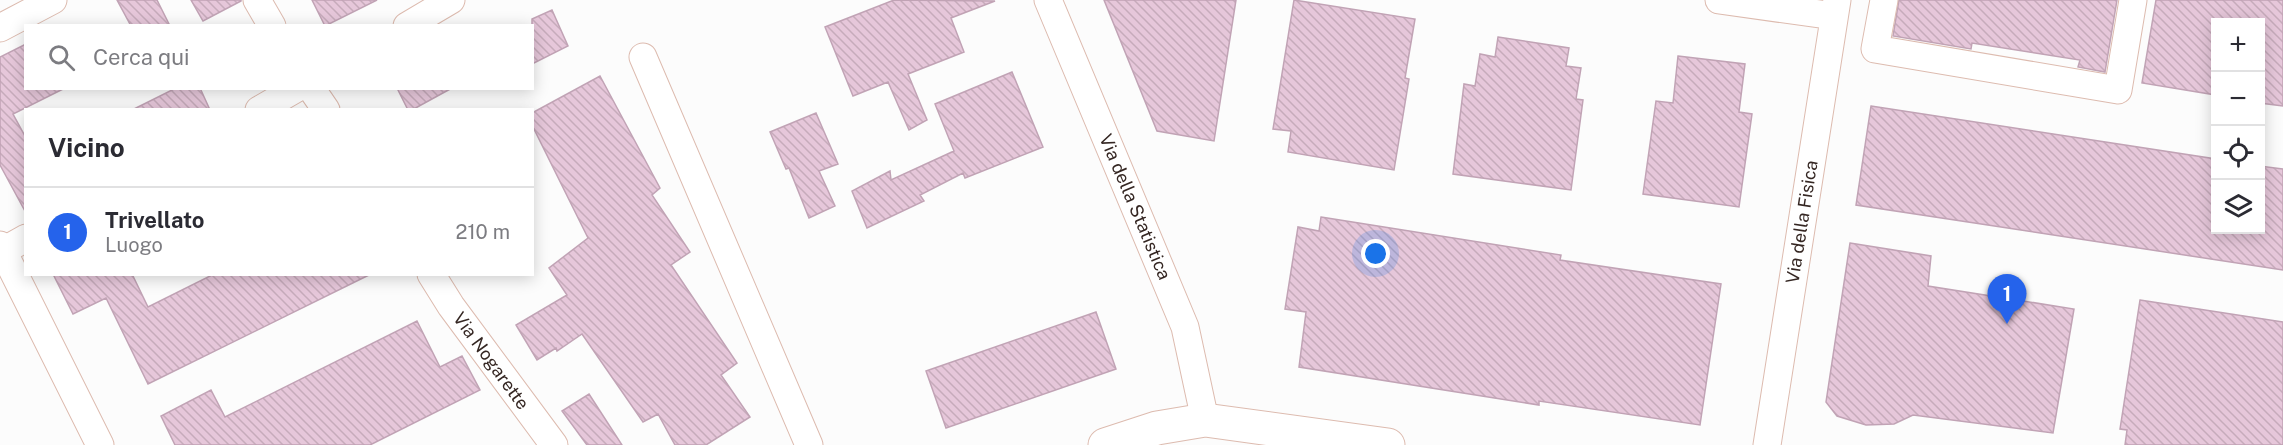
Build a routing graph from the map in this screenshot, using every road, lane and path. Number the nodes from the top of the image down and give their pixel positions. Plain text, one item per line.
1 (53, 0) edge
2 (256, 0) edge
3 (451, 0) edge
4 (1048, 0) edge
5 (1719, 0) edge
6 (1884, 0) edge
7 (2133, 0) edge
8 (1836, 8) edge
9 (271, 24) edge
10 (410, 24) edge
11 (0, 28) edge
12 (643, 57) dead end
13 (294, 90) edge
14 (312, 90) edge
15 (262, 108) edge
16 (325, 108) edge
17 (9, 245) edge
18 (432, 276) edge
19 (1205, 420) junction
20 (1294, 438) edge
21 (100, 445) edge
22 (554, 445) edge
23 (809, 445) edge
24 (1105, 445) edge
25 (1388, 445) edge
26 (1767, 445) edge

1 - 11 street
2 - 9 street
3 - 10 street
4 - 19 street, Via della Statistica
5 - 8 street
6 - 7 street
8 - 26 street, Via della Fisica
12 - 23 street
13 - 15 street
14 - 16 street
17 - 21 street
18 - 22 street, Via Nogarette
19 - 20 main road
19 - 24 main road
20 - 25 main road

